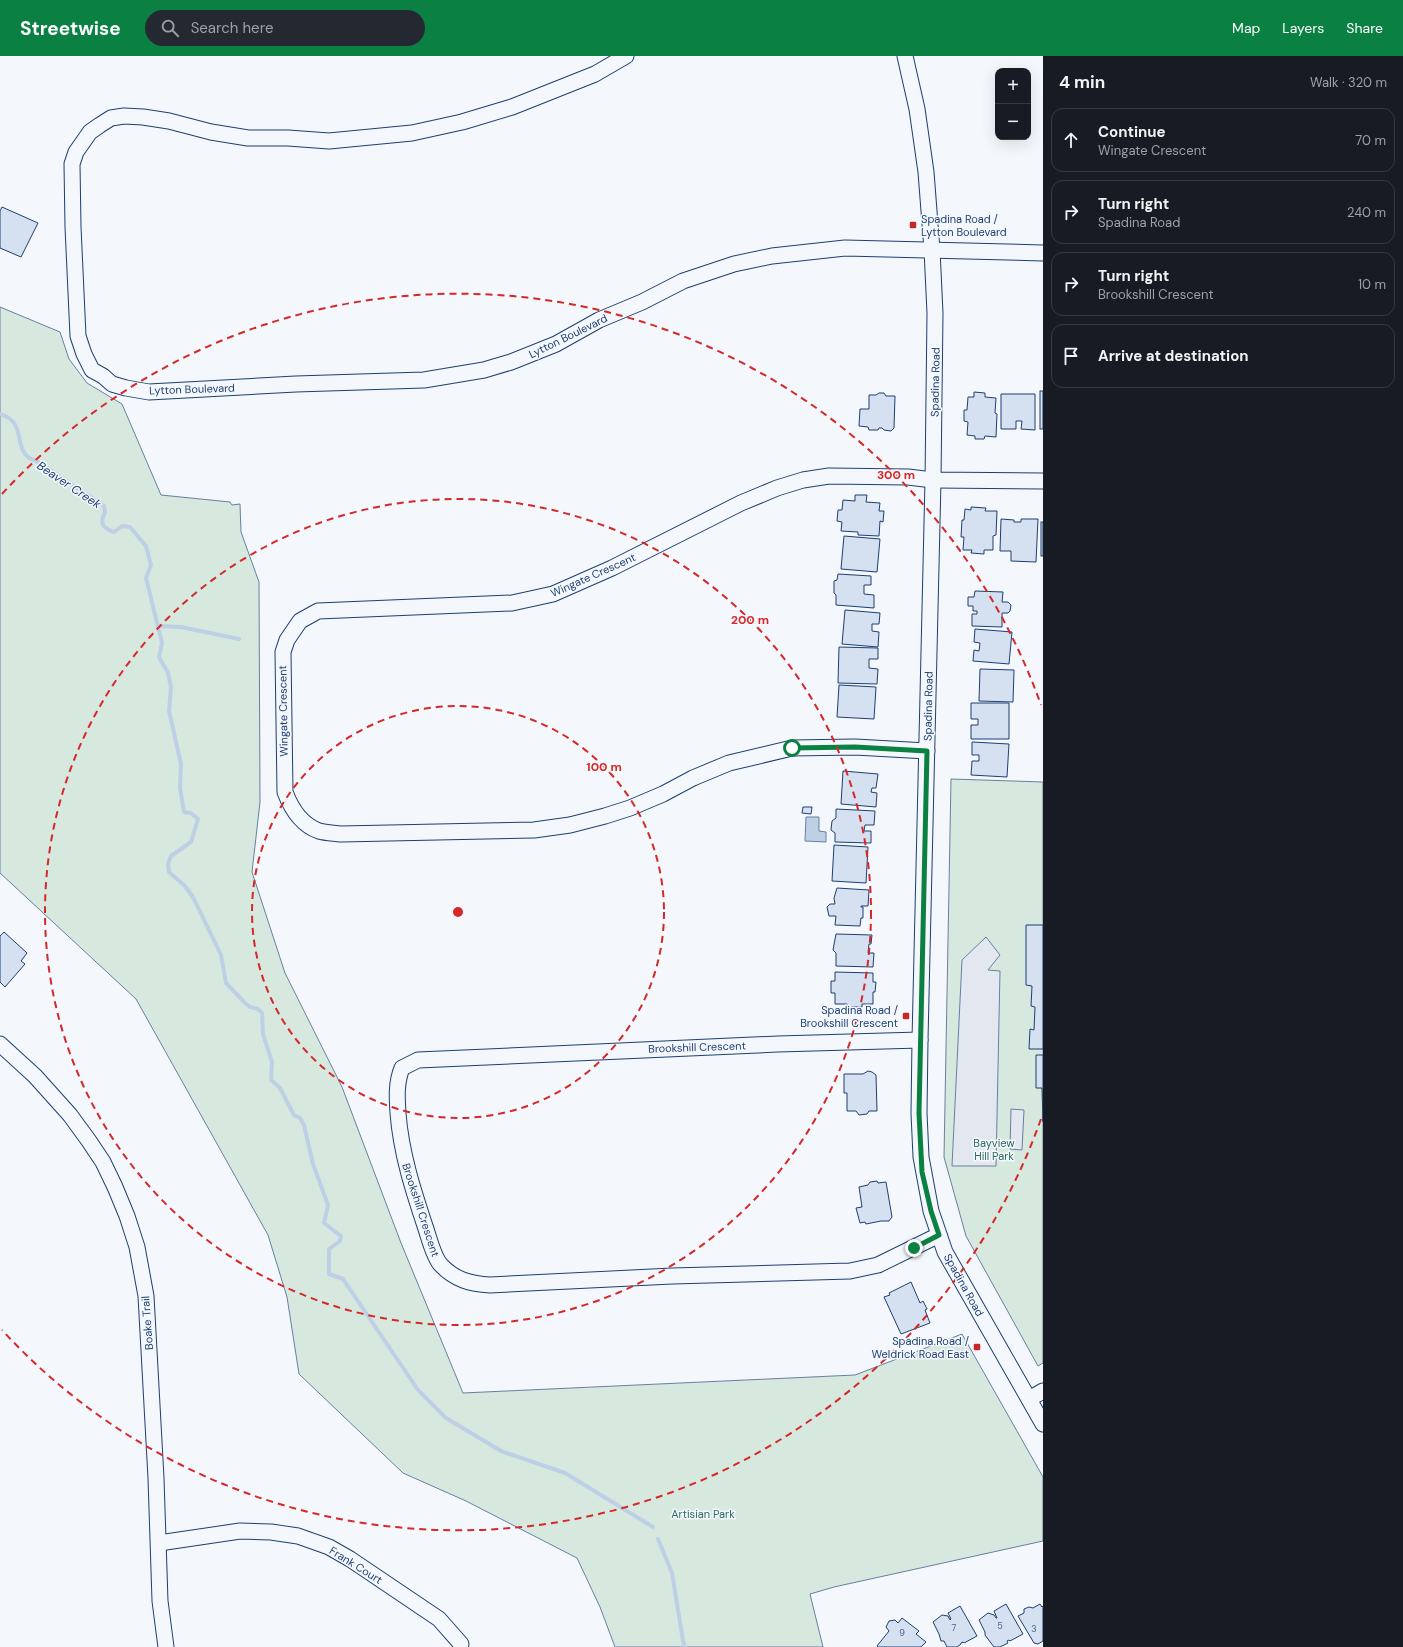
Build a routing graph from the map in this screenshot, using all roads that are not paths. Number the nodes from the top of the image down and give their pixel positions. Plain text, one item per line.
1 (626, 56) edge
2 (905, 56) edge
3 (932, 250) junction
4 (1043, 252) edge
5 (933, 480) junction
6 (1043, 481) edge
7 (927, 751) junction
8 (920, 1040) junction
9 (0, 1044) edge
10 (939, 1235) junction
11 (1043, 1391) edge
12 (1029, 1399) junction
13 (1043, 1424) edge
14 (159, 1543) junction
15 (465, 1646) edge
16 (166, 1647) edge

1 - 3 street, Lytton Boulevard
2 - 3 street, Spadina Road
3 - 4 street, Lytton Boulevard
3 - 5 street, Spadina Road
5 - 6 street, Wingate Crescent
5 - 7 street, Spadina Road
5 - 7 street, Wingate Crescent
7 - 8 street, Spadina Road
8 - 10 street, Spadina Road
8 - 10 street, Brookshill Crescent
9 - 14 street, Boake Trail
10 - 12 street, Spadina Road
11 - 12 street
12 - 13 street, Spadina Road
14 - 15 street, Frank Court
14 - 16 street, Boake Trail

